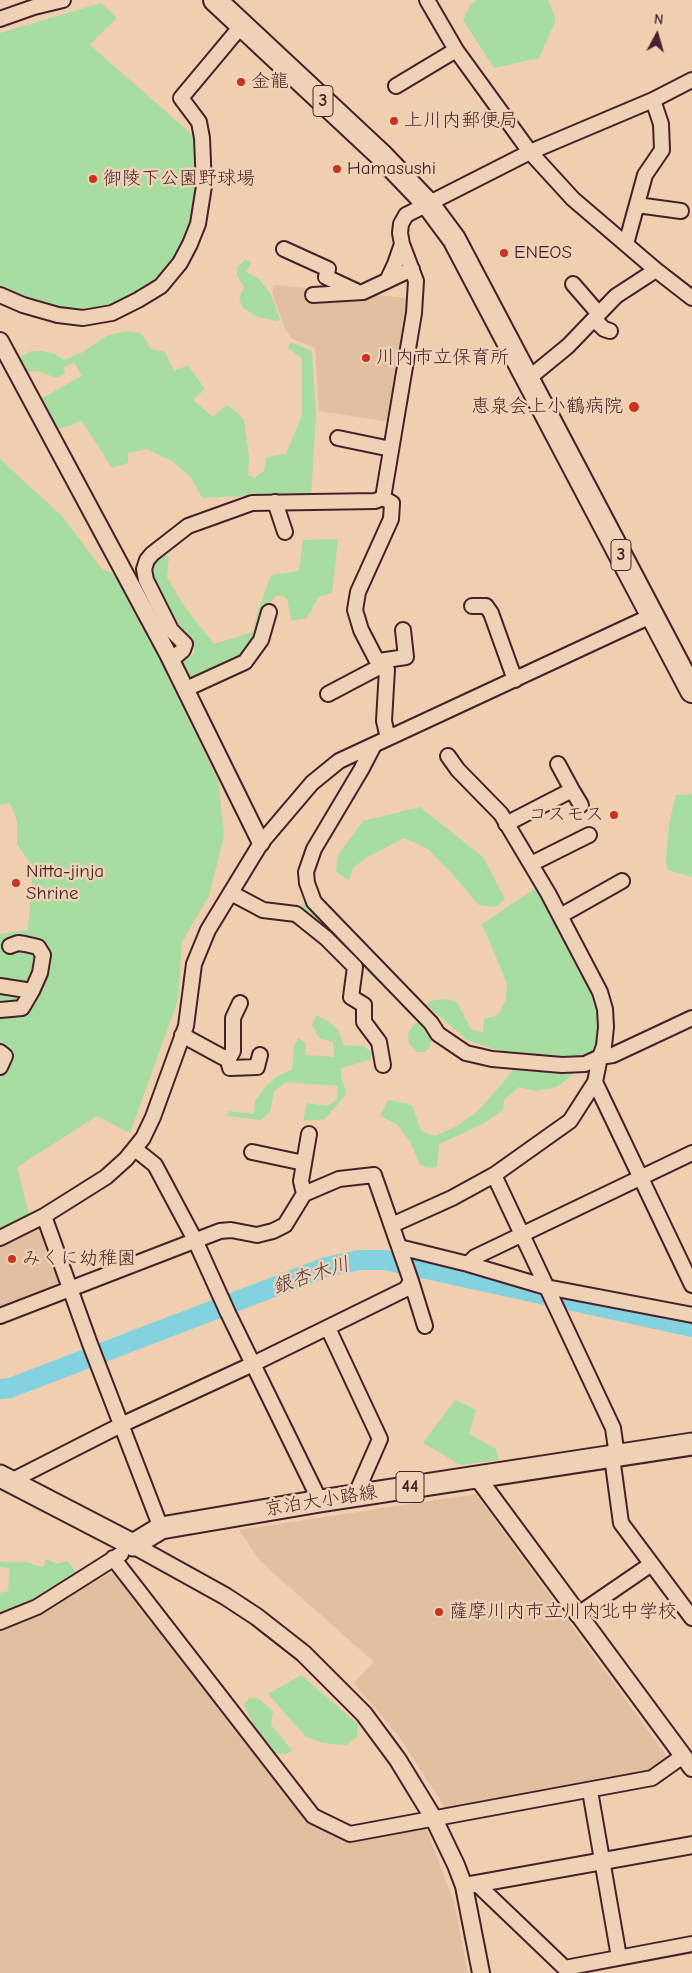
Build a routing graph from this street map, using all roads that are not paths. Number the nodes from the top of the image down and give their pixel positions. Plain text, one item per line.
1 (64, 0) edge
2 (215, 0) edge
3 (431, 1) edge
4 (0, 19) edge
5 (242, 25) junction
6 (456, 50) junction
7 (692, 80) edge
8 (396, 86) dead end
9 (653, 100) junction
10 (530, 152) junction
11 (428, 204) junction
12 (637, 204) junction
13 (682, 211) dead end
14 (402, 244) junction
15 (626, 244) junction
16 (284, 248) dead end
17 (412, 269) junction
18 (656, 270) junction
19 (387, 281) junction
20 (573, 284) dead end
21 (359, 292) junction
22 (0, 295) edge
23 (313, 295) dead end
24 (692, 298) edge
25 (596, 317) junction
26 (610, 330) dead end
27 (0, 341) edge
28 (528, 378) junction
29 (338, 438) dead end
30 (391, 449) junction
31 (383, 498) junction
32 (275, 502) junction
33 (285, 532) dead end
34 (472, 606) dead end
35 (269, 612) dead end
36 (653, 615) junction
37 (403, 630) dead end
38 (171, 660) junction
39 (381, 664) junction
40 (686, 665) edge
41 (515, 680) junction
42 (186, 689) junction
43 (692, 691) edge
44 (328, 694) dead end
45 (388, 738) junction
46 (374, 745) junction
47 (448, 756) dead end
48 (558, 764) dead end
49 (572, 790) junction
50 (581, 805) dead end
51 (506, 824) junction
52 (589, 835) dead end
53 (261, 843) junction
54 (531, 864) junction
55 (622, 881) dead end
56 (232, 893) junction
57 (560, 916) junction
58 (10, 946) dead end
59 (0, 986) edge
60 (32, 991) junction
61 (240, 1003) dead end
62 (0, 1010) edge
63 (692, 1018) edge
64 (182, 1035) junction
65 (0, 1052) edge
66 (260, 1055) dead end
67 (600, 1057) junction
68 (228, 1060) junction
69 (383, 1065) dead end
70 (0, 1067) edge
71 (595, 1082) junction
72 (309, 1134) dead end
73 (135, 1149) junction
74 (252, 1152) dead end
75 (692, 1153) edge
76 (304, 1163) junction
77 (494, 1174) junction
78 (641, 1177) junction
79 (304, 1194) junction
80 (44, 1216) junction
81 (392, 1225) junction
82 (522, 1236) junction
83 (0, 1238) edge
84 (195, 1240) junction
85 (400, 1250) junction
86 (468, 1264) junction
87 (410, 1277) junction
88 (692, 1285) edge
89 (70, 1289) junction
90 (547, 1289) junction
91 (692, 1315) edge
92 (0, 1316) edge
93 (425, 1326) dead end
94 (328, 1328) junction
95 (253, 1364) junction
96 (122, 1425) junction
97 (692, 1444) edge
98 (614, 1457) junction
99 (477, 1477) junction
100 (6, 1478) edge
101 (355, 1496) junction
102 (320, 1501) junction
103 (161, 1528) junction
104 (133, 1545) junction
105 (113, 1558) junction
106 (650, 1565) junction
107 (577, 1615) junction
108 (692, 1618) edge
109 (0, 1622) edge
110 (686, 1755) edge
111 (590, 1791) junction
112 (434, 1818) junction
113 (692, 1845) edge
114 (603, 1860) junction
115 (470, 1885) junction
116 (692, 1944) edge
117 (619, 1957) junction
118 (567, 1971) edge
119 (481, 1973) edge

1 - 4 street
2 - 5 highway, 3
3 - 6 street
5 - 11 highway, 3
5 - 22 street
6 - 8 street
6 - 10 street
7 - 9 street
9 - 10 street
9 - 12 street
10 - 11 street
10 - 15 street
11 - 14 street
11 - 28 highway, 3
12 - 13 street
12 - 15 street
14 - 17 street
14 - 19 street
15 - 18 street
16 - 21 street
17 - 19 street
17 - 30 street
18 - 24 street
18 - 25 street
19 - 21 street
20 - 25 street
21 - 23 street
25 - 26 street
25 - 28 street
27 - 38 street
28 - 36 highway, 3
29 - 30 street
30 - 31 street
31 - 32 street
31 - 39 street
32 - 33 street
32 - 38 street
34 - 41 street
35 - 42 street
36 - 40 highway, 3
36 - 41 street
37 - 39 street
38 - 42 street
39 - 44 street
39 - 45 street
40 - 43 highway, 3
41 - 45 street
42 - 53 street
45 - 46 street
46 - 53 street
46 - 67 street
47 - 51 street
48 - 49 street
49 - 50 street
49 - 51 street
51 - 54 street
52 - 54 street
53 - 56 street
54 - 57 street
55 - 57 street
56 - 64 street
56 - 69 street
57 - 67 street
58 - 60 street
59 - 60 street
60 - 62 street
61 - 68 street
63 - 67 street
64 - 68 street
64 - 73 street
65 - 70 street
66 - 68 street
67 - 71 street
71 - 77 street
71 - 78 street
72 - 76 street
73 - 80 street
73 - 84 street
74 - 76 street
75 - 78 street
76 - 79 street
77 - 81 street
77 - 82 street
78 - 82 street
78 - 88 street
79 - 81 street
79 - 84 street
80 - 83 street
80 - 89 street
81 - 85 street
82 - 86 street
82 - 90 street
84 - 89 street
84 - 95 street
85 - 86 street
85 - 87 street
86 - 90 street
87 - 93 street
87 - 94 street
89 - 92 street
89 - 96 street
90 - 91 street
90 - 98 street
94 - 95 street
94 - 101 street
95 - 96 street
95 - 102 street
96 - 100 street
96 - 103 street
97 - 98 main road, 京泊大小路線 / 44
98 - 99 main road, 京泊大小路線 / 44
98 - 106 street
99 - 101 main road, 京泊大小路線 / 44
99 - 107 street
100 - 104 main road
101 - 102 main road, 京泊大小路線 / 44
102 - 103 main road, 京泊大小路線 / 44
103 - 104 main road, 京泊大小路線 / 44
104 - 105 street
104 - 112 street
105 - 109 street
105 - 112 street
106 - 107 street
106 - 108 street
107 - 110 street
110 - 111 street
111 - 112 street
111 - 114 street
112 - 115 street
113 - 114 street
114 - 115 street
114 - 117 street
115 - 118 street
115 - 119 street
116 - 117 street
117 - 118 street

